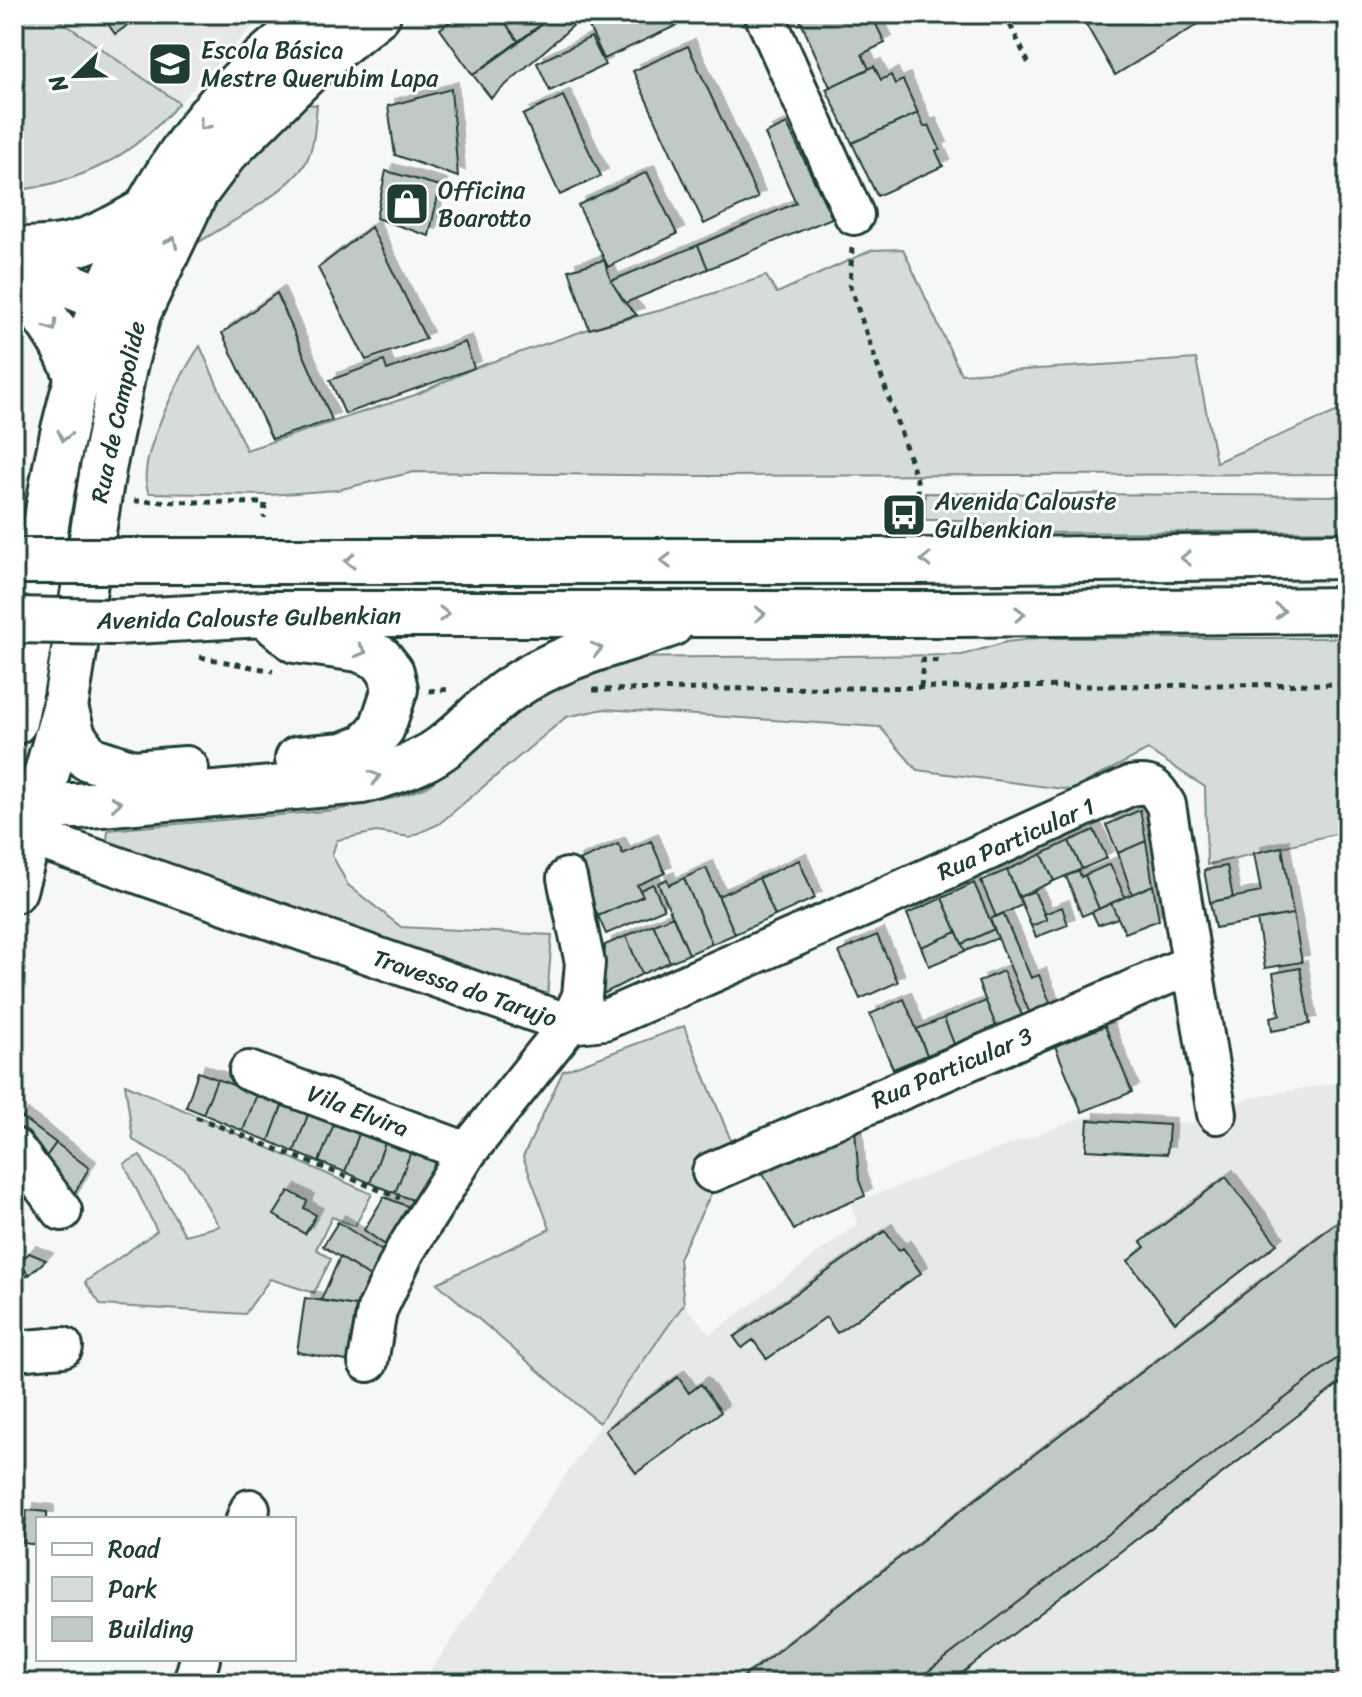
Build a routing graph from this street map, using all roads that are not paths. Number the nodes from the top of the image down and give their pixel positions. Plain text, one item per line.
1 (321, 14) edge
2 (378, 14) edge
3 (764, 14) edge
4 (145, 211) junction
5 (854, 215) road end
6 (14, 250) edge
7 (14, 263) edge
8 (14, 282) edge
9 (122, 306) junction
10 (78, 378) junction
11 (1348, 556) edge
12 (14, 561) edge
13 (1348, 610) edge
14 (702, 613) junction
15 (266, 614) junction
16 (14, 620) edge
17 (65, 708) junction
18 (14, 722) edge
19 (27, 814) edge
20 (567, 878) dead end
21 (14, 890) edge
22 (1192, 964) junction
23 (569, 1024) junction
24 (249, 1071) dead end
25 (1217, 1114) dead end
26 (14, 1148) edge
27 (467, 1152) junction
28 (712, 1172) dead end
29 (62, 1211) dead end
30 (63, 1347) dead end
31 (14, 1351) edge
32 (368, 1362) dead end
33 (199, 1661) edge
34 (193, 1683) edge

1 -> 4 main road, Rua de Campolide
9 -> 2 main road, Rua de Campolide
3 - 5 street
4 - 6 main road
4 - 9 main road, Rua de Campolide
7 - 9 main road
8 -> 10 main road
9 - 10 main road, Rua de Campolide
9 - 17 main road, Rua de Campolide
10 -> 18 main road, Rua de Campolide
11 -> 12 main road, bridge
14 -> 13 main road, Avenida Calouste Gulbenkian
15 -> 14 main road, Avenida Calouste Gulbenkian
19 -> 14 main road
15 - 16 main road, Avenida Calouste Gulbenkian, bridge
15 -> 17 main road
17 - 19 main road, Rua de Campolide
19 - 21 main road, Rua de Campolide
19 - 23 street, Travessa do Tarujo
20 - 23 street
22 - 23 street, Rua Particular 1
22 - 25 street, Rua Particular 1
22 - 28 street, Rua Particular 3
23 - 27 street, Travessa do Tarujo
24 - 27 street, Vila Elvira
26 - 29 street
27 - 32 street, Travessa do Tarujo
30 - 31 street
33 - 34 street

